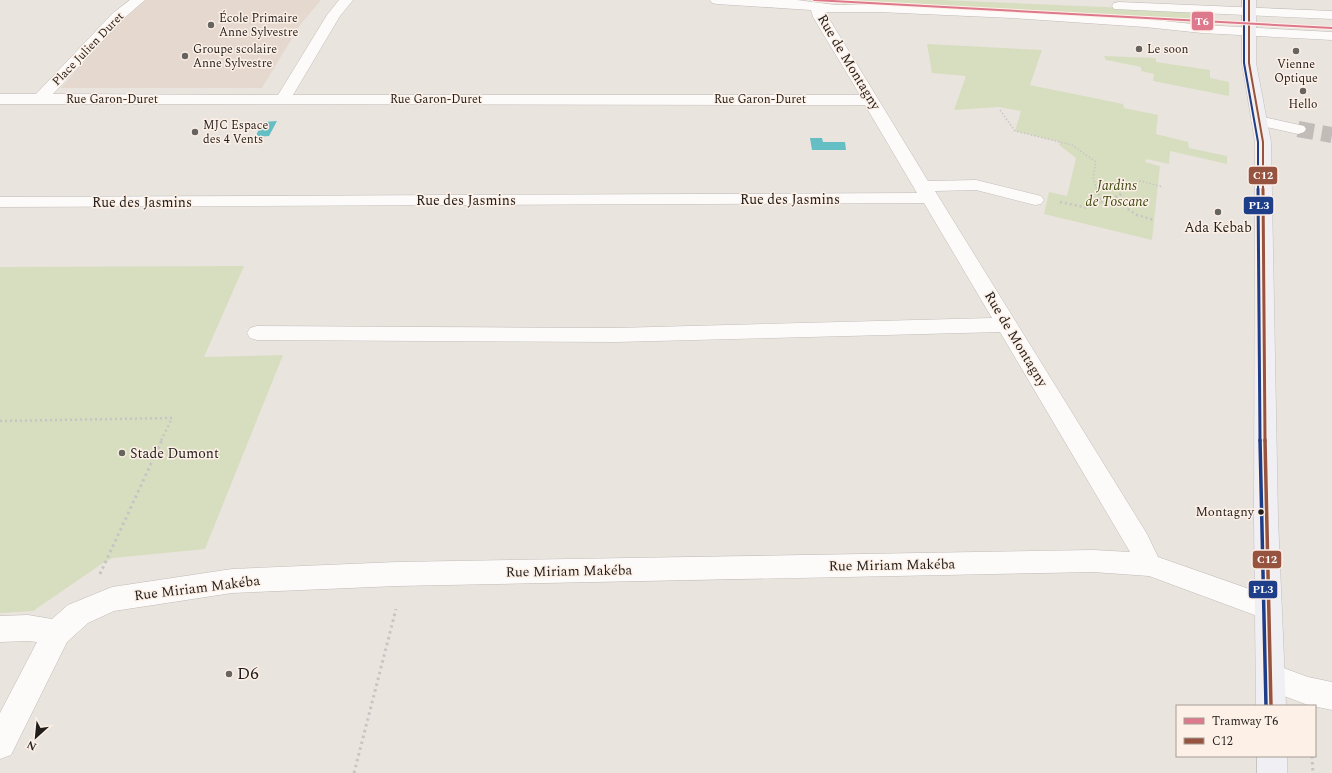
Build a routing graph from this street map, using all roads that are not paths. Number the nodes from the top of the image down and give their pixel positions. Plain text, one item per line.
1 (138, 0) edge
2 (346, 0) edge
3 (717, 0) edge
4 (988, 0) edge
5 (1026, 2) dead end
6 (1249, 5) edge
7 (1103, 6) dead end
8 (817, 7) junction
9 (1332, 15) edge
10 (1249, 32) junction
11 (1332, 36) edge
12 (0, 99) edge
13 (40, 99) junction
14 (283, 99) junction
15 (871, 100) junction
16 (1259, 121) junction
17 (1298, 129) tunnel mouth
18 (928, 192) junction
19 (1035, 200) road end
20 (0, 202) edge
21 (1008, 325) junction
22 (257, 333) dead end
23 (1149, 564) junction
24 (1268, 608) junction
25 (0, 629) edge
26 (57, 633) junction
27 (1270, 676) junction
28 (1332, 696) edge
29 (1271, 705) edge
30 (0, 744) edge
31 (1272, 757) edge
32 (1272, 773) edge

1 - 13 street, Place Julien Duret
2 - 14 street
3 - 8 street
4 - 5 street
6 - 7 street
6 - 9 street
6 - 10 main road
8 - 10 street
8 - 15 street, Rue de Montagny
10 - 11 street
10 - 16 main road
12 - 13 street, Rue Garon-Duret
13 - 14 street, Rue Garon-Duret
14 - 15 street, Rue Garon-Duret
15 - 18 street, Rue de Montagny
16 - 17 street
16 - 24 main road
18 - 19 street, Rue des Jasmins
18 - 20 street, Rue des Jasmins
18 - 21 street, Rue de Montagny
21 - 22 street
21 - 23 street, Rue de Montagny
23 - 24 street
23 - 26 street, Rue Miriam Makéba
24 - 27 main road
25 - 26 street
26 - 30 street
27 - 28 street
27 - 29 main road
31 - 32 main road

